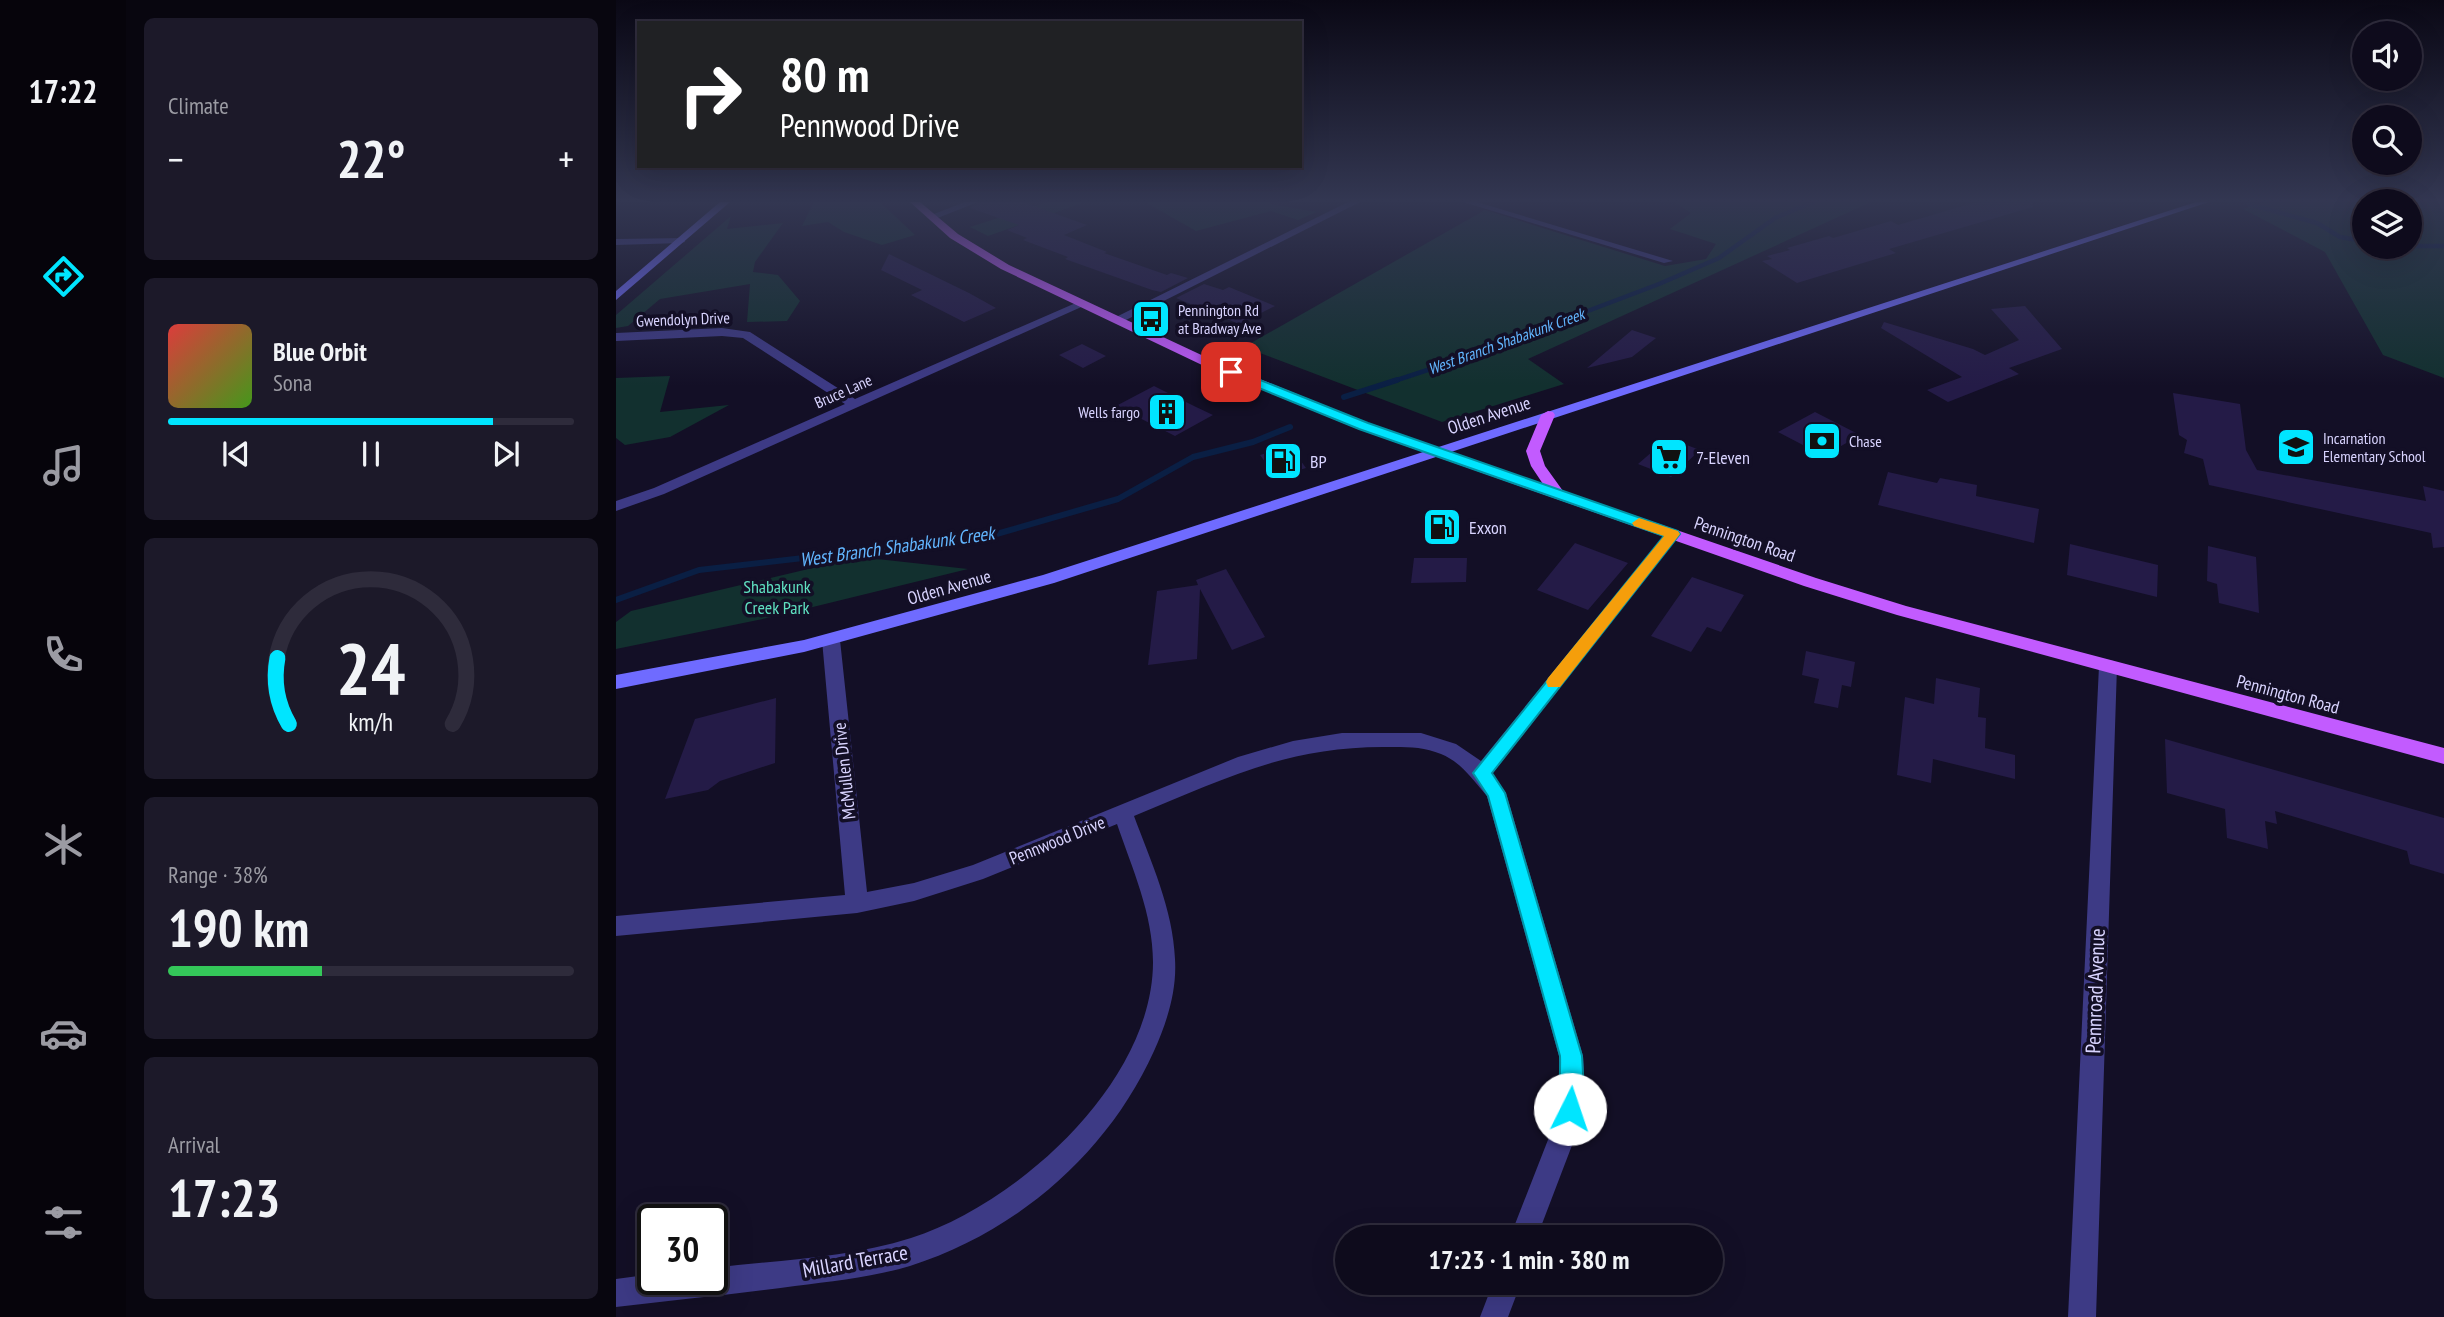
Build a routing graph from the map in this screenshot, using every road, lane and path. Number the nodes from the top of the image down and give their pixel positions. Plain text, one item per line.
1 (654, 263) edge
2 (1001, 263) edge
3 (1230, 263) edge
4 (2013, 263) edge
5 (616, 297) edge
6 (1082, 304) junction
7 (1116, 320) junction
8 (616, 337) edge
9 (855, 405) junction
10 (1548, 415) junction
11 (1437, 452) junction
12 (1558, 494) junction
13 (616, 506) edge
14 (1673, 534) junction
15 (831, 640) junction
16 (2108, 666) junction
17 (616, 682) edge
18 (2444, 756) edge
19 (1482, 773) junction
20 (1123, 813) junction
21 (857, 903) junction
22 (616, 926) edge
23 (1529, 1225) edge
24 (616, 1293) edge
25 (1502, 1295) edge
26 (1494, 1317) edge
27 (2082, 1317) edge

1 - 5 main road
2 - 6 main road, Pennington Road
3 - 7 street
4 - 10 main road, Olden Avenue
6 - 7 main road, Pennington Road
6 - 9 street, Bruce Lane
7 - 11 main road, Pennington Road
8 - 9 street, Gwendolyn Drive
9 - 13 street, Bruce Lane
10 - 11 main road, Olden Avenue
10 - 12 main road
11 - 12 main road, Pennington Road
11 - 15 main road, Olden Avenue
12 - 14 main road, Pennington Road
14 - 16 main road, Pennington Road
14 - 19 street
15 - 17 main road, Olden Avenue
15 - 21 street, McMullen Drive
16 - 18 main road, Pennington Road
16 - 27 street, Pennroad Avenue
19 - 20 street, Pennwood Drive
19 - 23 street, Pennwood Drive
20 - 21 street, Pennwood Drive
20 - 24 street, Millard Terrace
21 - 22 street, Pennwood Drive
25 - 26 street

